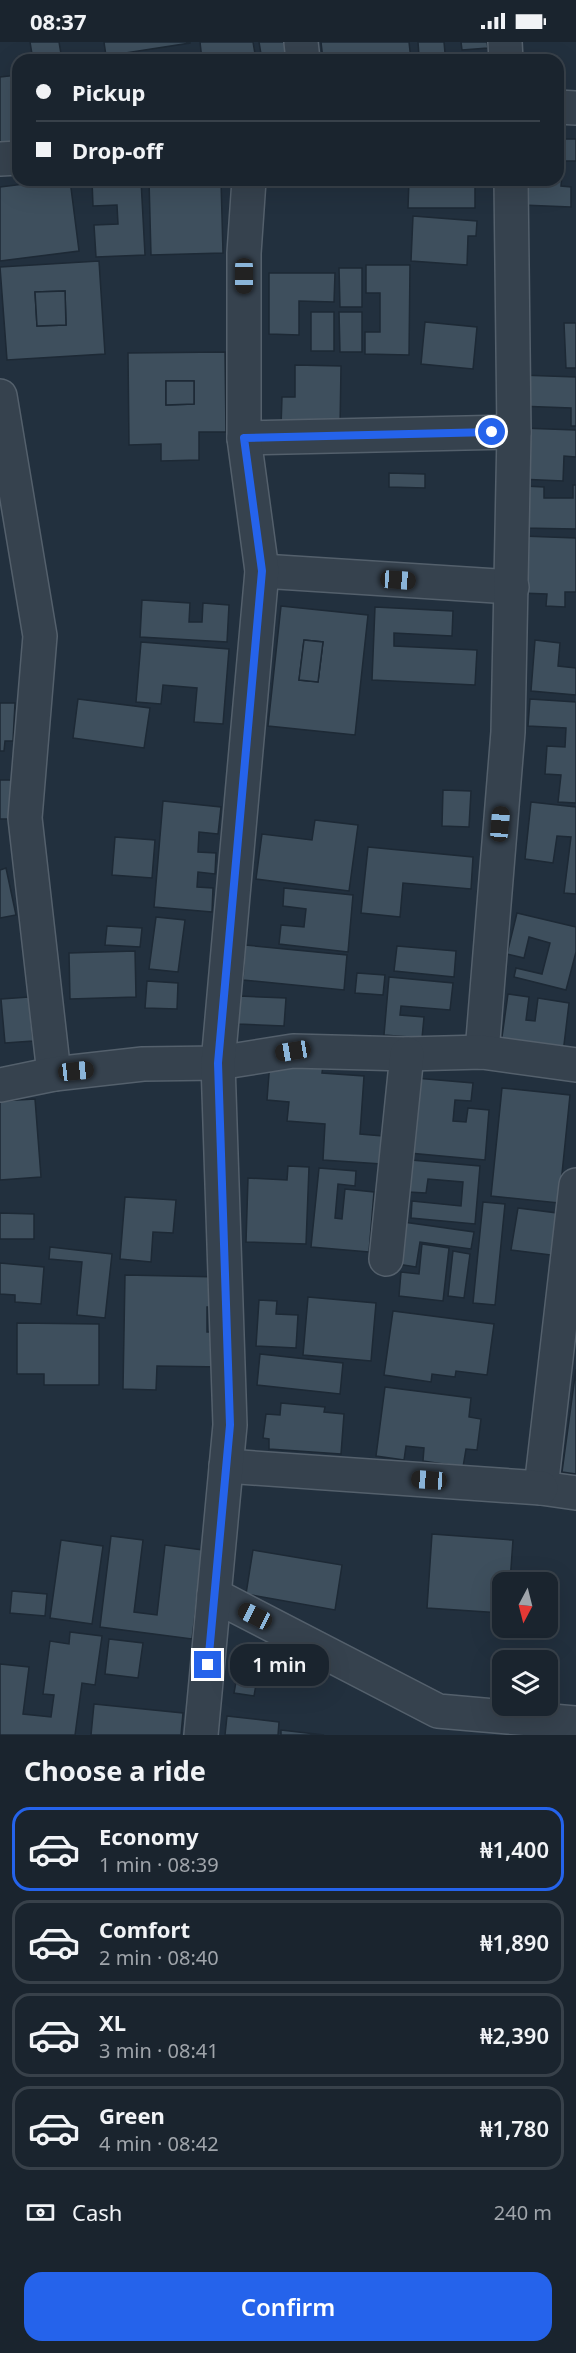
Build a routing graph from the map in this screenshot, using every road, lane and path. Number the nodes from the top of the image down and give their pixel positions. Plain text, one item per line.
1 (249, 186) edge
2 (511, 186) edge
3 (0, 396) edge
4 (514, 432) junction
5 (244, 438) junction
6 (262, 571) junction
7 (512, 587) junction
8 (482, 1052) junction
9 (407, 1054) junction
10 (218, 1063) junction
11 (576, 1065) edge
12 (54, 1074) junction
13 (0, 1085) edge
14 (576, 1185) edge
15 (386, 1259) dead end
16 (226, 1466) junction
17 (541, 1488) junction
18 (576, 1493) edge
19 (214, 1594) junction
20 (576, 1723) edge
21 (201, 1735) edge

1 - 5 street
2 - 4 street
3 - 12 street
4 - 5 street
4 - 7 street
5 - 6 street
6 - 7 street
6 - 10 street
7 - 8 street
8 - 9 street
8 - 11 street
9 - 10 street
9 - 15 street
10 - 12 street
10 - 16 street
12 - 13 street
14 - 17 street
16 - 17 street
16 - 19 street
17 - 18 street
19 - 20 street
19 - 21 street

